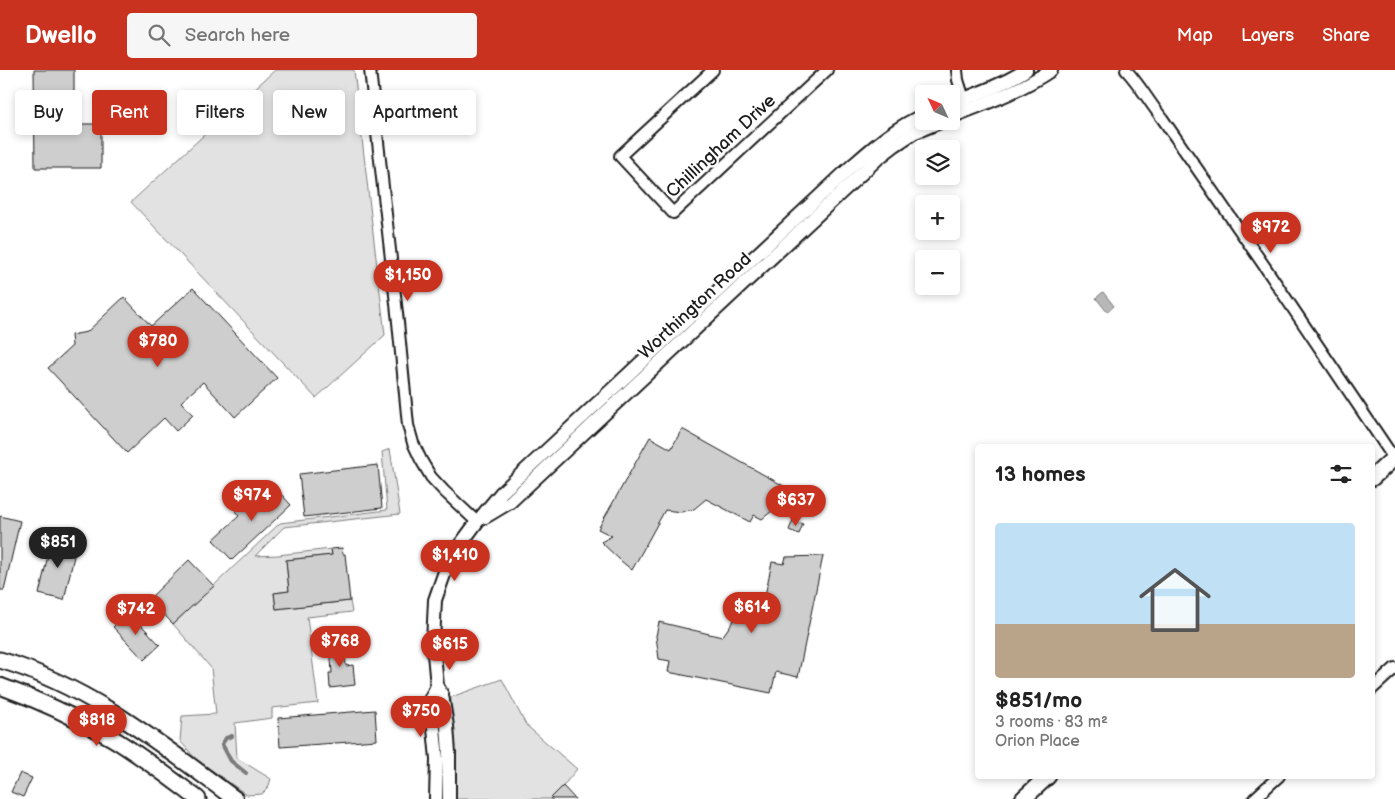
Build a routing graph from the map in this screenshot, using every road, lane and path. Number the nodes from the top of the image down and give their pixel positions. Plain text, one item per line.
1 (370, 70) edge
2 (713, 70) edge
3 (827, 70) edge
4 (949, 70) edge
5 (1026, 70) edge
6 (1051, 70) edge
7 (1126, 70) edge
8 (958, 75) edge
9 (960, 105) edge
10 (966, 105) junction
11 (960, 110) edge
12 (915, 120) edge
13 (921, 130) edge
14 (1395, 458) edge
15 (1375, 475) edge
16 (477, 522) junction
17 (0, 660) edge
18 (1395, 668) edge
19 (0, 686) edge
20 (437, 686) junction
21 (1375, 686) edge
22 (1045, 779) edge
23 (1276, 779) edge
24 (198, 799) edge
25 (236, 799) edge
26 (436, 799) edge
27 (449, 799) edge
28 (1023, 799) edge
29 (1254, 799) edge

1 - 16 street
2 - 3 street, Chillingham Drive
4 - 8 street
5 - 10 street
6 - 10 street
7 - 14 street
8 - 10 street
9 - 10 street
10 - 11 street
12 - 16 street, Worthington Road
13 - 16 street, Worthington Road
14 - 15 main road
16 - 20 street, Worthington Road
17 - 25 main road
18 - 21 street
19 - 24 main road
20 - 26 street, Worthington Road
20 - 27 street, Worthington Road
22 - 28 main road
23 - 29 street

